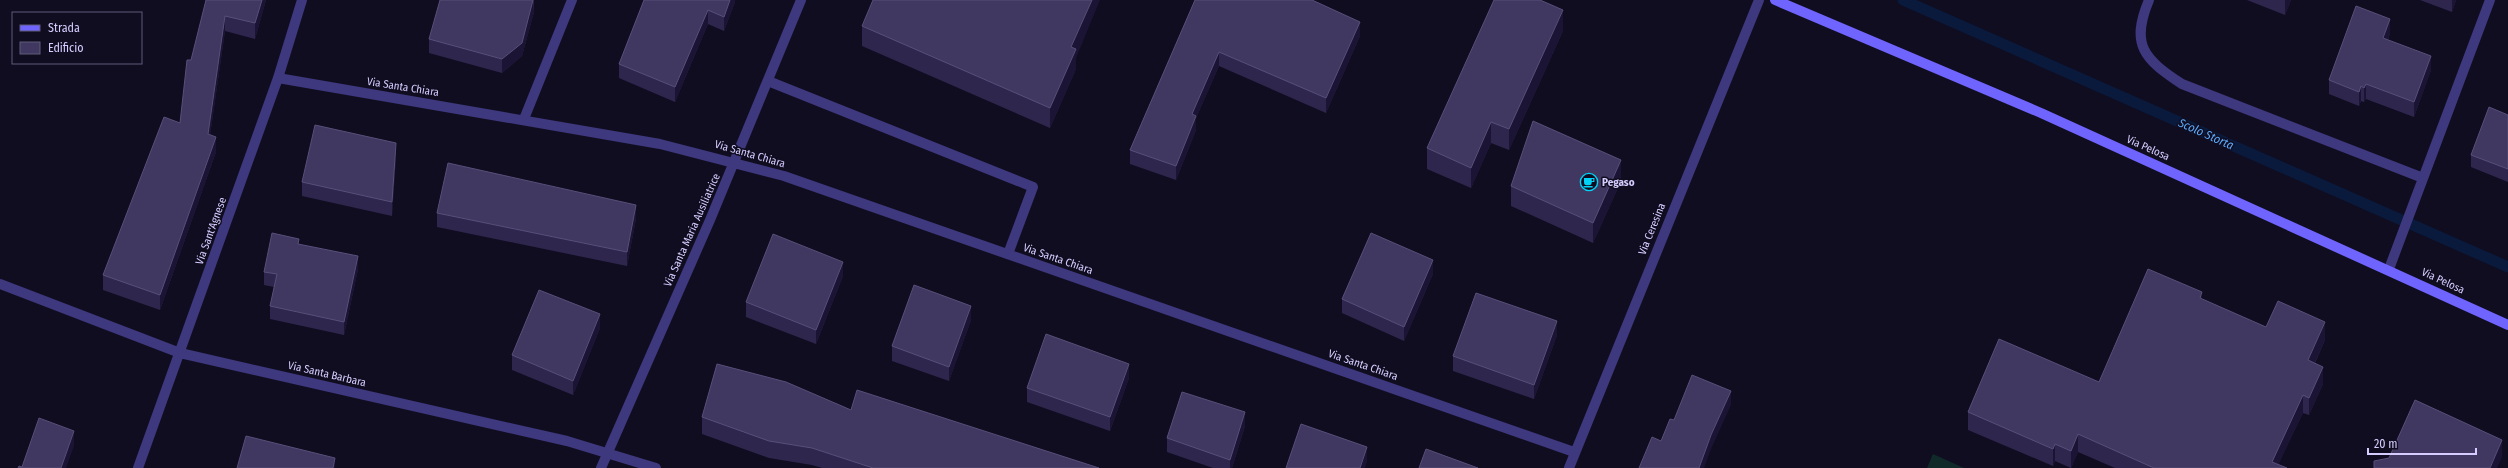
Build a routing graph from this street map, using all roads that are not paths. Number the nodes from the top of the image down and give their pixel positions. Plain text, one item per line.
1 (302, 0) edge
2 (572, 0) edge
3 (801, 0) edge
4 (1760, 0) edge
5 (1775, 0) edge
6 (2149, 0) edge
7 (2490, 0) edge
8 (278, 78) junction
9 (768, 81) junction
10 (524, 119) junction
11 (734, 163) junction
12 (2423, 178) junction
13 (1008, 254) junction
14 (2389, 269) junction
15 (0, 284) edge
16 (2508, 325) edge
17 (180, 353) junction
18 (607, 452) junction
19 (1574, 452) junction
20 (138, 468) edge
21 (601, 468) edge
22 (656, 468) edge
23 (1569, 468) edge

1 - 8 street, Via Sant'Agnese
2 - 10 street
3 - 9 street, Via Santa Maria Ausiliatrice
4 - 19 street, Via Ceresina
5 - 14 main road, Via Pelosa
6 - 12 street
7 - 12 street
8 - 10 street, Via Santa Chiara
8 - 17 street, Via Sant'Agnese
9 - 11 street, Via Santa Maria Ausiliatrice
9 - 13 street
10 - 11 street, Via Santa Chiara
11 - 13 street, Via Santa Chiara
11 - 18 street, Via Santa Maria Ausiliatrice
12 - 14 street
13 - 19 street, Via Santa Chiara
14 - 16 main road, Via Pelosa
15 - 17 street, Via Santa Barbara
17 - 18 street, Via Santa Barbara
17 - 20 street, Via Sant'Agnese
18 - 21 street, Via Santa Maria Ausiliatrice
18 - 22 street, Via Santa Barbara
19 - 23 street, Via Ceresina

